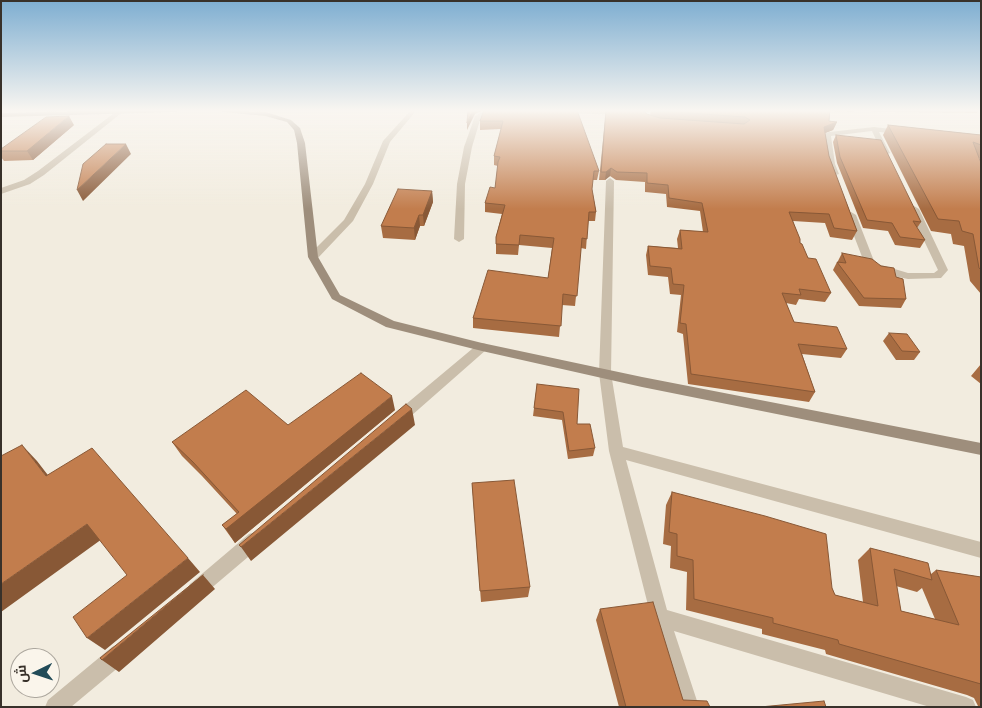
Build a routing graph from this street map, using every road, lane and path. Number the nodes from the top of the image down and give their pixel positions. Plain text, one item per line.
1 (80, 143) edge
2 (301, 143) edge
3 (386, 143) edge
4 (469, 143) edge
5 (827, 143) edge
6 (881, 143) edge
7 (892, 164) edge
8 (610, 181) edge
9 (838, 182) edge
10 (1, 191) edge
11 (909, 199) edge
12 (848, 208) edge
13 (458, 239) dead end
14 (313, 258) junction
15 (482, 347) junction
16 (605, 373) junction
17 (383, 431) edge
18 (981, 449) edge
19 (616, 452) junction
20 (269, 528) edge
21 (981, 550) edge
22 (185, 599) edge
23 (660, 617) junction
24 (132, 643) edge
25 (56, 707) edge
26 (689, 707) edge
27 (966, 707) edge

1 - 10 street
2 - 14 main road
3 - 14 street
4 - 13 street
5 - 9 street
6 - 7 street
8 - 16 street
11 - 12 street
14 - 15 main road
15 - 16 main road
15 - 17 street
16 - 18 main road
16 - 19 street
19 - 21 street
19 - 23 street
20 - 22 street
23 - 26 street
23 - 27 street
24 - 25 street

